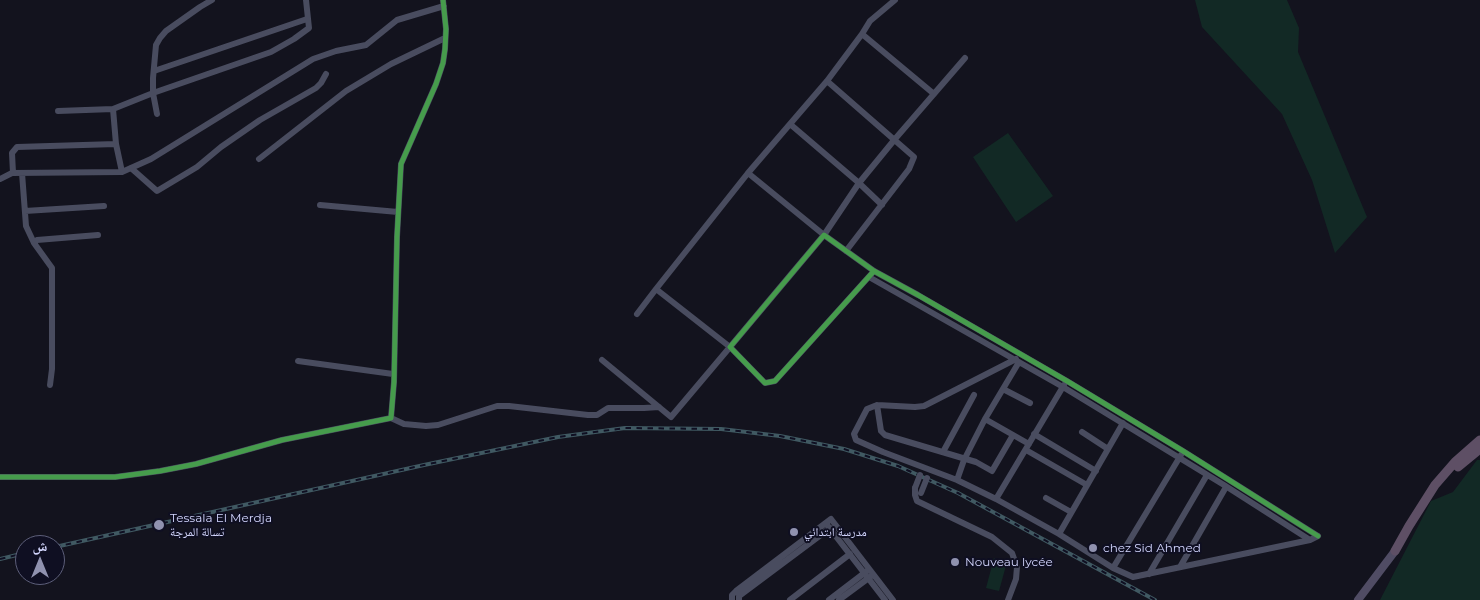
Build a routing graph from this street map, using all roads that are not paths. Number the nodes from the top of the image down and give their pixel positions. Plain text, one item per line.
1 (212, 0) edge
2 (306, 0) edge
3 (895, 0) edge
4 (443, 3) edge
5 (307, 19) junction
6 (862, 34) junction
7 (445, 38) junction
8 (965, 58) dead end
9 (154, 71) junction
10 (326, 74) dead end
11 (827, 81) junction
12 (153, 93) junction
13 (934, 94) junction
14 (114, 109) junction
15 (58, 111) dead end
16 (157, 114) dead end
17 (790, 124) junction
18 (895, 139) junction
19 (116, 144) junction
20 (259, 159) dead end
21 (131, 168) junction
22 (122, 172) junction
23 (13, 173) junction
24 (22, 173) junction
25 (748, 173) junction
26 (0, 179) edge
27 (858, 183) junction
28 (320, 205) dead end
29 (882, 205) junction
30 (104, 206) dead end
31 (25, 211) junction
32 (398, 212) junction
33 (98, 235) dead end
34 (824, 235) junction
35 (34, 243) junction
36 (846, 251) junction
37 (874, 271) junction
38 (869, 277) junction
39 (656, 289) junction
40 (637, 314) dead end
41 (730, 347) junction
42 (1019, 359) junction
43 (602, 360) dead end
44 (298, 361) dead end
45 (393, 374) junction
46 (1065, 384) junction
47 (50, 385) dead end
48 (1003, 389) junction
49 (974, 395) dead end
50 (1030, 404) dead end
51 (877, 405) junction
52 (659, 406) junction
53 (391, 418) junction
54 (985, 419) junction
55 (1123, 423) junction
56 (1082, 432) dead end
57 (1034, 434) junction
58 (1012, 435) junction
59 (1480, 440) edge
60 (1027, 447) junction
61 (1108, 449) junction
62 (1480, 449) edge
63 (1183, 451) junction
64 (942, 452) junction
65 (1179, 458) junction
66 (964, 460) junction
67 (927, 469) junction
68 (1096, 470) junction
69 (1207, 475) junction
70 (0, 477) edge
71 (924, 477) junction
72 (957, 480) junction
73 (1087, 485) junction
74 (1226, 487) junction
75 (1248, 496) junction
76 (1046, 498) dead end
77 (996, 499) junction
78 (923, 504) junction
79 (1071, 512) junction
80 (828, 526) junction
81 (1059, 534) junction
82 (1395, 551) junction
83 (850, 554) junction
84 (1180, 567) junction
85 (1113, 568) junction
86 (869, 574) junction
87 (1149, 574) junction
88 (732, 600) edge
89 (739, 600) edge
90 (790, 600) edge
91 (829, 600) edge
92 (839, 600) edge
93 (885, 600) edge
94 (893, 600) edge
95 (1008, 600) edge
96 (1358, 600) edge

1 - 9 street
2 - 5 street
3 - 6 street
4 - 7 street
4 - 21 street
5 - 9 street
5 - 12 street
6 - 11 street
6 - 13 street
7 - 20 street
7 - 32 street
8 - 13 street
9 - 12 street
10 - 21 street
11 - 17 street
11 - 18 street
12 - 14 street
12 - 16 street
13 - 18 street
14 - 15 street
14 - 19 street
17 - 25 street
17 - 27 street
18 - 27 street
18 - 29 street
19 - 22 street
19 - 23 street
21 - 22 street
22 - 24 street
23 - 24 street
23 - 26 street
24 - 31 street
25 - 34 street
25 - 39 street
27 - 29 street
27 - 34 street
28 - 32 street
29 - 36 street
30 - 31 street
31 - 35 street
32 - 45 street
33 - 35 street
34 - 36 street
34 - 41 street
35 - 47 street
36 - 37 street
37 - 38 street
37 - 42 street
38 - 41 street
38 - 42 street
39 - 40 street
39 - 41 street
41 - 52 street
42 - 46 street
42 - 48 street
42 - 51 street
43 - 52 street
44 - 45 street
45 - 53 street
46 - 55 street
46 - 57 street
46 - 63 street
48 - 50 street
48 - 54 street
49 - 64 street
51 - 64 street
51 - 67 street
52 - 53 street
53 - 70 street
54 - 58 street
54 - 66 street
55 - 61 street
55 - 65 street
56 - 61 street
57 - 60 street
57 - 68 street
58 - 60 street
58 - 66 street
59 - 82 highway
60 - 73 street
60 - 77 street
61 - 68 street
62 - 82 highway
63 - 65 street
63 - 75 street
64 - 66 street
65 - 69 street
65 - 85 street
66 - 72 street
67 - 71 street
67 - 72 street
68 - 73 street
69 - 74 street
69 - 87 street
71 - 78 street, bridge
71 - 78 street, bridge
72 - 77 street
73 - 79 street
74 - 75 street
74 - 84 street
75 - 84 street
76 - 79 street
77 - 81 street
78 - 95 street
79 - 81 street
80 - 83 street
80 - 86 street
80 - 88 street
80 - 89 street
81 - 85 street
82 - 96 main road
83 - 86 street
83 - 90 street
84 - 87 street
85 - 87 street
86 - 91 street
86 - 92 street
86 - 93 street
86 - 94 street

